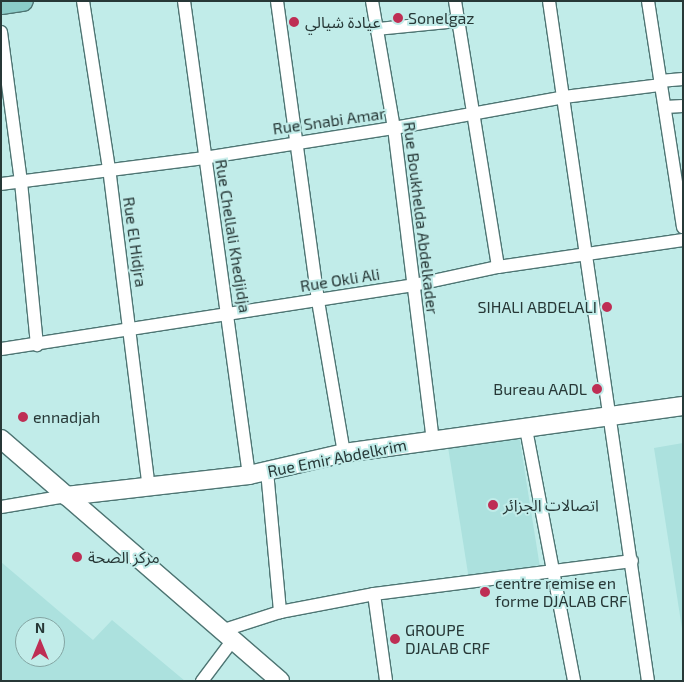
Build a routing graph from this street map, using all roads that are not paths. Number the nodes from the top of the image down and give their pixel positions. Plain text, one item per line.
1 (23, 1) edge
2 (83, 1) edge
3 (184, 1) edge
4 (276, 1) edge
5 (372, 1) edge
6 (454, 1) edge
7 (549, 1) edge
8 (648, 1) edge
9 (1, 4) edge
10 (457, 21) junction
11 (377, 29) junction
12 (1, 32) edge
13 (683, 79) edge
14 (660, 83) junction
15 (564, 97) junction
16 (683, 106) edge
17 (665, 107) junction
18 (471, 114) junction
19 (394, 128) junction
20 (295, 142) junction
21 (204, 158) junction
22 (109, 168) junction
23 (21, 182) junction
24 (1, 184) edge
25 (683, 227) edge
26 (683, 240) edge
27 (587, 254) junction
28 (498, 267) junction
29 (414, 285) junction
30 (318, 301) junction
31 (228, 312) junction
32 (130, 330) junction
33 (37, 345) junction
34 (1, 349) edge
35 (683, 406) edge
36 (608, 418) junction
37 (526, 429) junction
38 (1, 439) edge
39 (433, 440) junction
40 (344, 453) junction
41 (267, 471) junction
42 (250, 475) junction
43 (149, 488) junction
44 (66, 496) junction
45 (1, 507) edge
46 (632, 561) junction
47 (555, 572) junction
48 (374, 594) junction
49 (280, 612) junction
50 (226, 636) junction
51 (202, 681) edge
52 (280, 681) edge
53 (386, 681) edge
54 (574, 681) edge
55 (648, 681) edge

1 - 9 main road
2 - 22 street, Rue El Hidjra
3 - 21 street, Rue Chellali Khedjidja
4 - 20 street
5 - 11 street, Rue Boukhelda Abdelkader
6 - 10 street
7 - 15 street
8 - 14 street
10 - 11 street
10 - 18 street
11 - 19 street, Rue Boukhelda Abdelkader
12 - 23 street
13 - 14 street, Rue Snabi Amar
14 - 15 street, Rue Snabi Amar
14 - 17 street
15 - 18 street, Rue Snabi Amar
15 - 27 street
16 - 17 street
17 - 25 street
18 - 19 street, Rue Snabi Amar
18 - 28 street
19 - 20 street, Rue Snabi Amar
19 - 29 street, Rue Boukhelda Abdelkader
20 - 21 street, Rue Snabi Amar
20 - 30 street
21 - 22 street, Rue Snabi Amar
21 - 31 street, Rue Chellali Khedjidja
22 - 23 street, Rue Snabi Amar
22 - 32 street, Rue El Hidjra
23 - 24 street, Rue Snabi Amar
23 - 33 street
26 - 27 street, Rue Okli Ali
27 - 28 street, Rue Okli Ali
27 - 36 street
28 - 29 street, Rue Okli Ali
29 - 30 street, Rue Okli Ali
29 - 39 street, Rue Boukhelda Abdelkader
30 - 31 street, Rue Okli Ali
30 - 40 street
31 - 32 street, Rue Okli Ali
31 - 42 street, Rue Chellali Khedjidja
32 - 33 street, Rue Okli Ali
32 - 43 street, Rue El Hidjra
33 - 34 street, Rue Okli Ali
35 - 36 street, Rue Emir Abdelkrim
36 - 37 street, Rue Emir Abdelkrim
36 - 46 street
37 - 39 street, Rue Emir Abdelkrim
37 - 47 street
38 - 44 street
39 - 40 street, Rue Emir Abdelkrim
40 - 41 street, Rue Emir Abdelkrim
41 - 42 street, Rue Emir Abdelkrim
41 - 49 street
42 - 43 street, Rue Emir Abdelkrim
43 - 44 street, Rue Emir Abdelkrim
44 - 45 street
44 - 50 street
46 - 47 street
46 - 55 street
47 - 48 street
47 - 54 street
48 - 49 street
48 - 53 street
49 - 50 street
50 - 51 street
50 - 52 street

